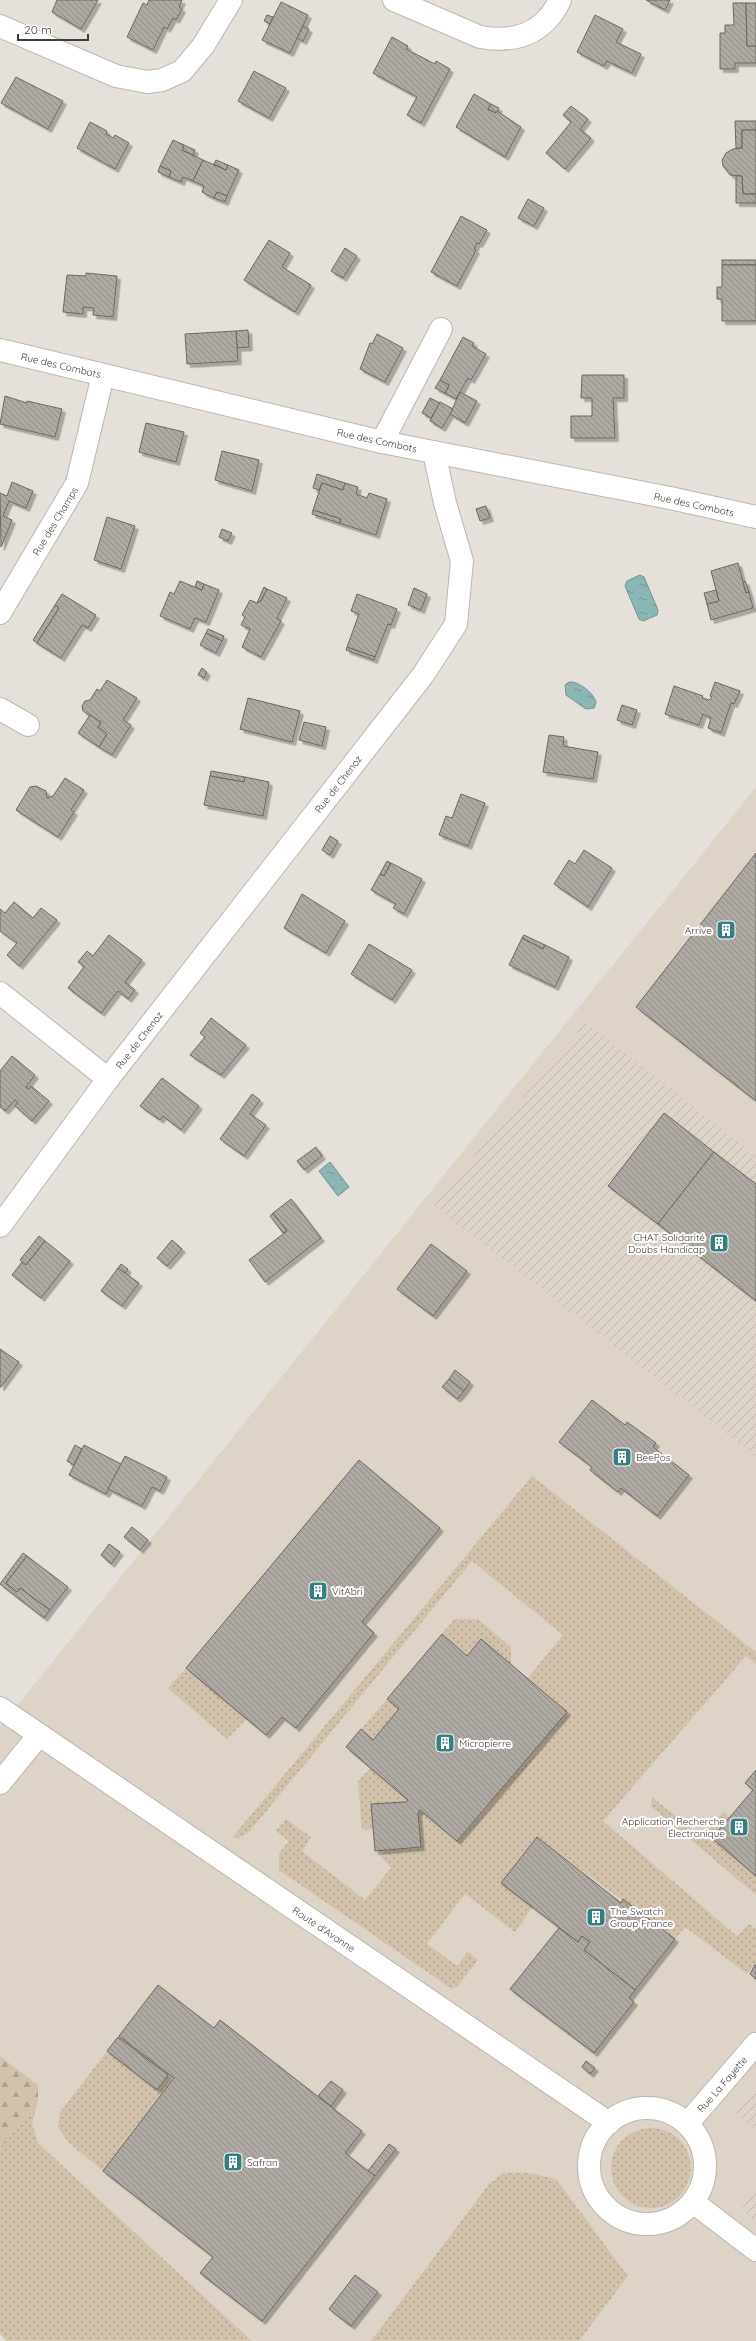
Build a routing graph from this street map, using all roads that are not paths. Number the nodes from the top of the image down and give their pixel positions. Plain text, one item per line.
1 (231, 0) edge
2 (394, 0) edge
3 (560, 0) edge
4 (0, 26) edge
5 (441, 329) dead end
6 (0, 350) edge
7 (103, 375) junction
8 (382, 442) junction
9 (434, 452) junction
10 (756, 517) edge
11 (0, 614) edge
12 (0, 709) edge
13 (28, 725) dead end
14 (0, 993) edge
15 (108, 1079) junction
16 (0, 1226) edge
17 (0, 1708) edge
18 (39, 1735) junction
19 (0, 1783) edge
20 (756, 2044) edge
21 (609, 2123) junction
22 (687, 2124) junction
23 (693, 2202) junction
24 (756, 2250) edge

1 - 4 street
2 - 3 street
5 - 8 street
6 - 7 street, Rue des Combots
7 - 8 street, Rue des Combots
7 - 11 street, Rue des Champs
8 - 9 street, Rue des Combots
9 - 10 street, Rue des Combots
9 - 15 street, Rue de Chenoz
12 - 13 street
14 - 15 street
15 - 16 street, Rue de Chenoz
17 - 18 street, Route d'Avanne
18 - 19 street
18 - 21 street, Route d'Avanne
20 - 22 street, Rue La Fayette
21 - 22 street
21 - 23 street
22 - 23 street
23 - 24 street

